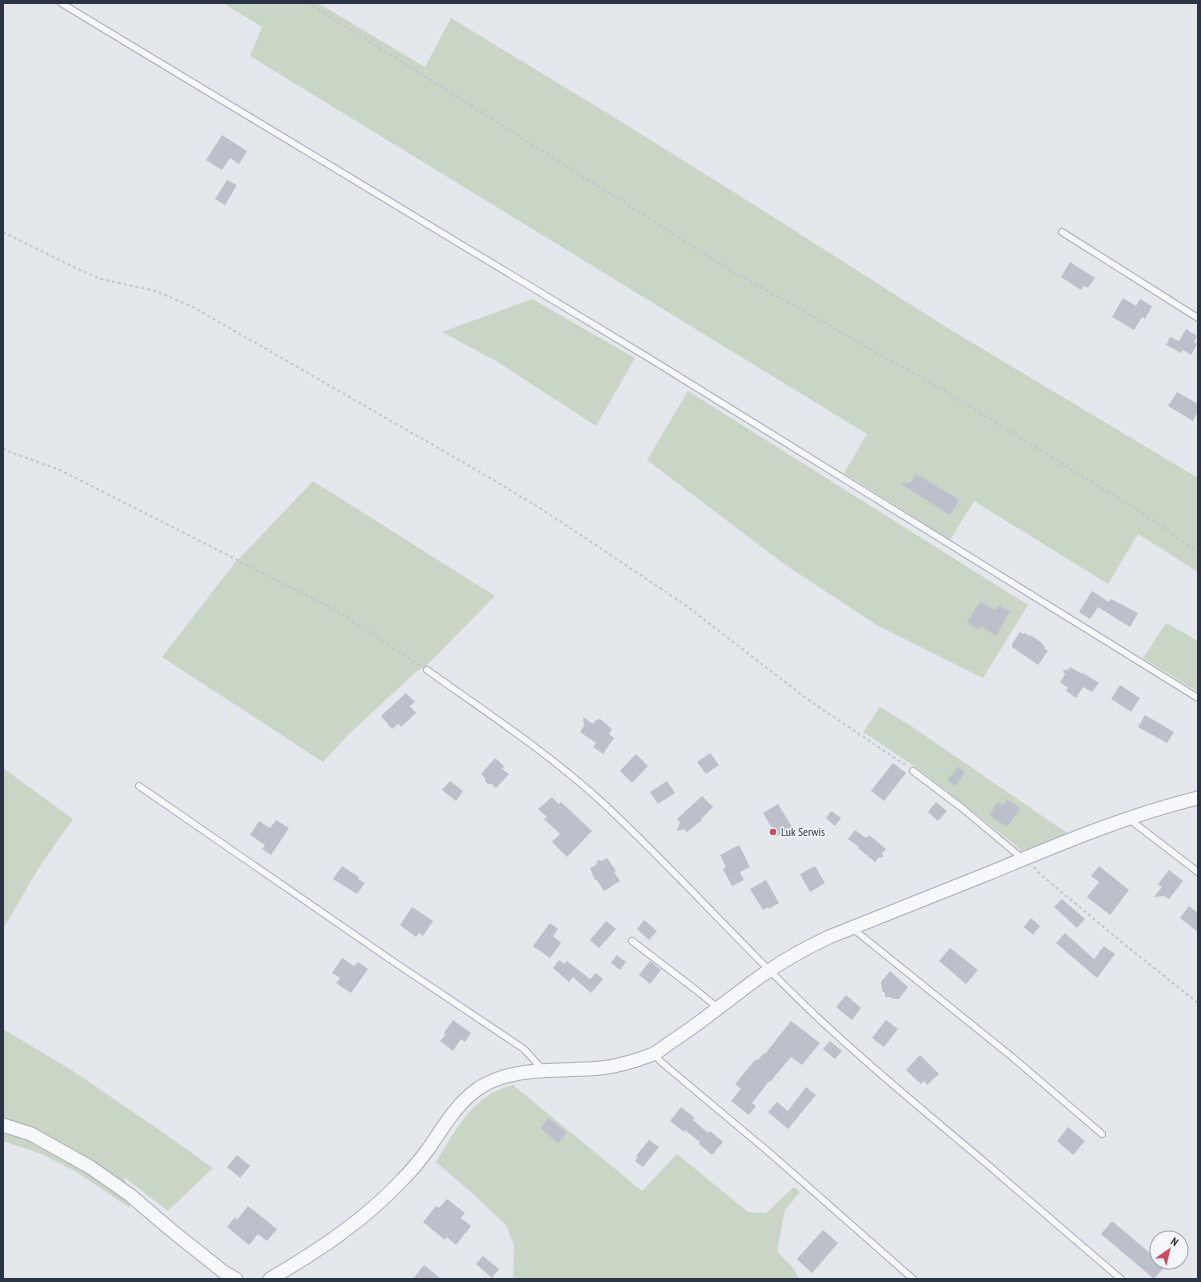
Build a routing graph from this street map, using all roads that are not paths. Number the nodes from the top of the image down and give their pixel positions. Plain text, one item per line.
1 (61, 3) edge
2 (1062, 232) dead end
3 (1198, 318) edge
4 (426, 670) road end
5 (1198, 698) edge
6 (913, 770) road end
7 (139, 786) dead end
8 (1198, 798) edge
9 (1129, 819) junction
10 (1025, 859) junction
11 (1198, 872) edge
12 (852, 928) junction
13 (632, 941) dead end
14 (769, 970) junction
15 (718, 1008) junction
16 (655, 1053) junction
17 (544, 1071) junction
18 (3, 1125) edge
19 (1102, 1134) dead end
20 (236, 1279) edge
21 (270, 1279) edge
22 (912, 1279) edge
23 (1121, 1279) edge

1 - 5 lane
2 - 3 lane
4 - 14 lane
6 - 10 lane
7 - 17 lane
8 - 9 street
9 - 10 street
9 - 11 lane
10 - 12 street
12 - 14 street
12 - 19 lane
13 - 15 lane
14 - 15 street
14 - 23 lane
15 - 16 street
16 - 17 street
16 - 22 lane
17 - 21 street
18 - 20 street

